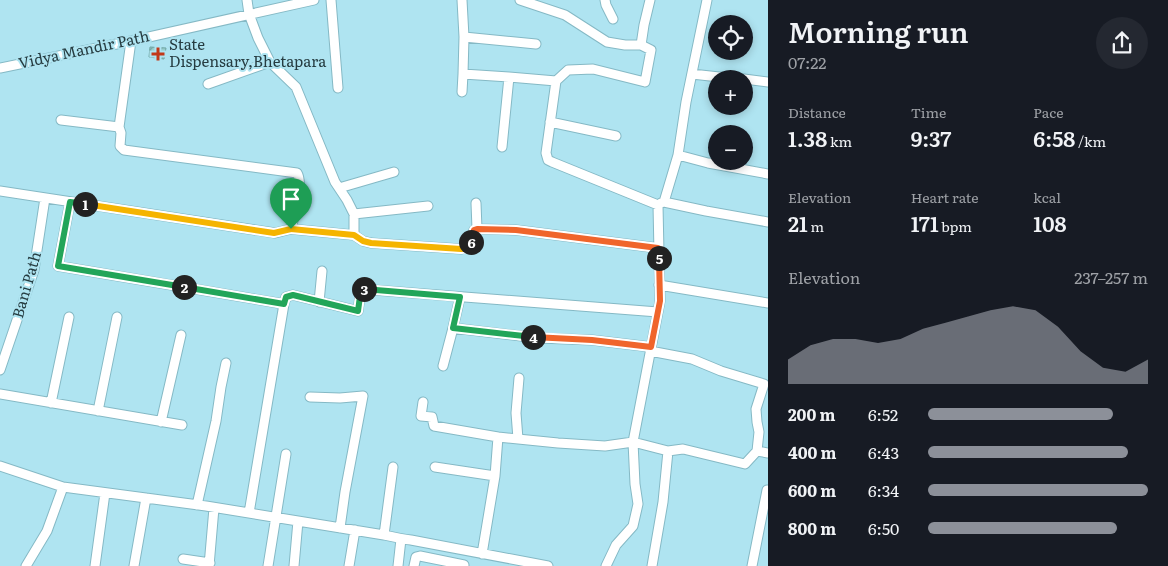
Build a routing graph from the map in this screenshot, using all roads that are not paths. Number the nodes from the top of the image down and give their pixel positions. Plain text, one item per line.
1 (247, 0) edge
2 (314, 0) edge
3 (331, 0) edge
4 (462, 0) edge
5 (520, 0) edge
6 (605, 0) edge
7 (650, 0) edge
8 (707, 0) edge
9 (304, 1) edge
10 (249, 14) junction
11 (613, 19) dead end
12 (464, 37) junction
13 (131, 41) junction
14 (536, 44) dead end
15 (641, 45) junction
16 (270, 62) junction
17 (0, 68) edge
18 (463, 74) junction
19 (692, 74) junction
20 (708, 76) edge
21 (509, 77) junction
22 (753, 80) edge
23 (556, 81) junction
24 (768, 82) edge
25 (208, 84) dead end
26 (338, 88) dead end
27 (462, 92) dead end
28 (61, 120) dead end
29 (550, 122) junction
30 (119, 127) junction
31 (616, 136) dead end
32 (502, 147) dead end
33 (678, 154) junction
34 (394, 172) dead end
35 (768, 174) edge
36 (339, 188) junction
37 (0, 191) edge
38 (45, 198) junction
39 (70, 202) junction
40 (661, 203) junction
41 (476, 204) dead end
42 (428, 206) dead end
43 (354, 214) junction
44 (768, 222) edge
45 (291, 229) junction
46 (477, 229) junction
47 (354, 235) junction
48 (658, 248) junction
49 (322, 271) dead end
50 (660, 285) junction
51 (460, 297) junction
52 (319, 302) junction
53 (768, 303) edge
54 (284, 304) junction
55 (658, 312) junction
56 (68, 317) dead end
57 (117, 317) dead end
58 (453, 328) junction
59 (181, 335) dead end
60 (651, 349) junction
61 (226, 363) dead end
62 (443, 366) dead end
63 (0, 370) edge
64 (519, 378) dead end
65 (0, 394) edge
66 (310, 397) dead end
67 (423, 402) dead end
68 (51, 403) junction
69 (98, 411) junction
70 (161, 422) junction
71 (182, 425) dead end
72 (498, 437) junction
73 (518, 439) junction
74 (633, 442) junction
75 (668, 451) junction
76 (758, 451) junction
77 (768, 453) edge
78 (286, 454) dead end
79 (0, 466) edge
80 (393, 467) dead end
81 (436, 467) dead end
82 (495, 476) junction
83 (63, 487) junction
84 (767, 490) edge
85 (105, 493) junction
86 (146, 498) junction
87 (198, 505) junction
88 (214, 508) junction
89 (250, 513) junction
90 (275, 518) junction
91 (298, 521) junction
92 (340, 528) junction
93 (355, 530) junction
94 (384, 535) junction
95 (401, 539) junction
96 (466, 550) junction
97 (482, 554) junction
98 (183, 559) dead end
99 (510, 562) edge
100 (210, 565) edge
101 (464, 565) edge
102 (26, 566) edge
103 (95, 566) edge
104 (134, 566) edge
105 (268, 566) edge
106 (294, 566) edge
107 (349, 566) edge
108 (398, 566) edge
109 (414, 566) edge
110 (548, 566) edge
111 (606, 566) edge
112 (652, 566) edge
113 (752, 566) edge

1 - 10 street
2 - 9 street, Vidya Mandir Path
3 - 26 street
4 - 12 street
5 - 15 street
6 - 11 street
7 - 15 street
8 - 19 street
9 - 10 street, Vidya Mandir Path
10 - 13 street, Vidya Mandir Path
10 - 16 street
12 - 14 street
12 - 18 street
13 - 17 street, Vidya Mandir Path
13 - 30 street
15 - 23 street
16 - 25 street
16 - 36 street
18 - 21 street
18 - 27 street
19 - 20 street
19 - 33 street
21 - 23 street
21 - 32 street
22 - 24 street
23 - 29 street
28 - 30 street
29 - 31 street
29 - 40 street
30 - 45 street
33 - 35 street
33 - 40 street
34 - 36 street
36 - 43 street
37 - 38 street
38 - 39 street
38 - 63 street, Bani Path
39 - 45 street
39 - 54 street
40 - 44 street
40 - 48 street
41 - 46 street
42 - 43 street
43 - 47 street
45 - 47 street
46 - 47 street
46 - 48 street
48 - 50 street
49 - 52 street
50 - 53 street
50 - 55 street
51 - 52 street
51 - 55 street
51 - 58 street
52 - 54 street
54 - 89 street
55 - 60 street
56 - 68 street
57 - 69 street
58 - 60 street
58 - 62 street
59 - 70 street
60 - 74 street
60 - 76 street
61 - 87 street
64 - 73 street
65 - 68 street
66 - 92 street
67 - 72 street
68 - 69 street
69 - 70 street
70 - 71 street
72 - 73 street
72 - 82 street
73 - 74 street
74 - 75 street
74 - 111 street
75 - 76 street
75 - 112 street
76 - 77 street
78 - 90 street
79 - 83 street
80 - 94 street
81 - 82 street
82 - 97 street
83 - 85 street
83 - 102 street
84 - 113 street
85 - 86 street
85 - 103 street
86 - 87 street
86 - 104 street
87 - 88 street
88 - 89 street
88 - 100 street
89 - 90 street
90 - 91 street
90 - 105 street
91 - 92 street
91 - 106 street
92 - 93 street
93 - 94 street
93 - 107 street
94 - 95 street
95 - 96 street
95 - 108 street
96 - 97 street
96 - 101 street
97 - 99 street
98 - 100 street
99 - 110 street
101 - 109 street

